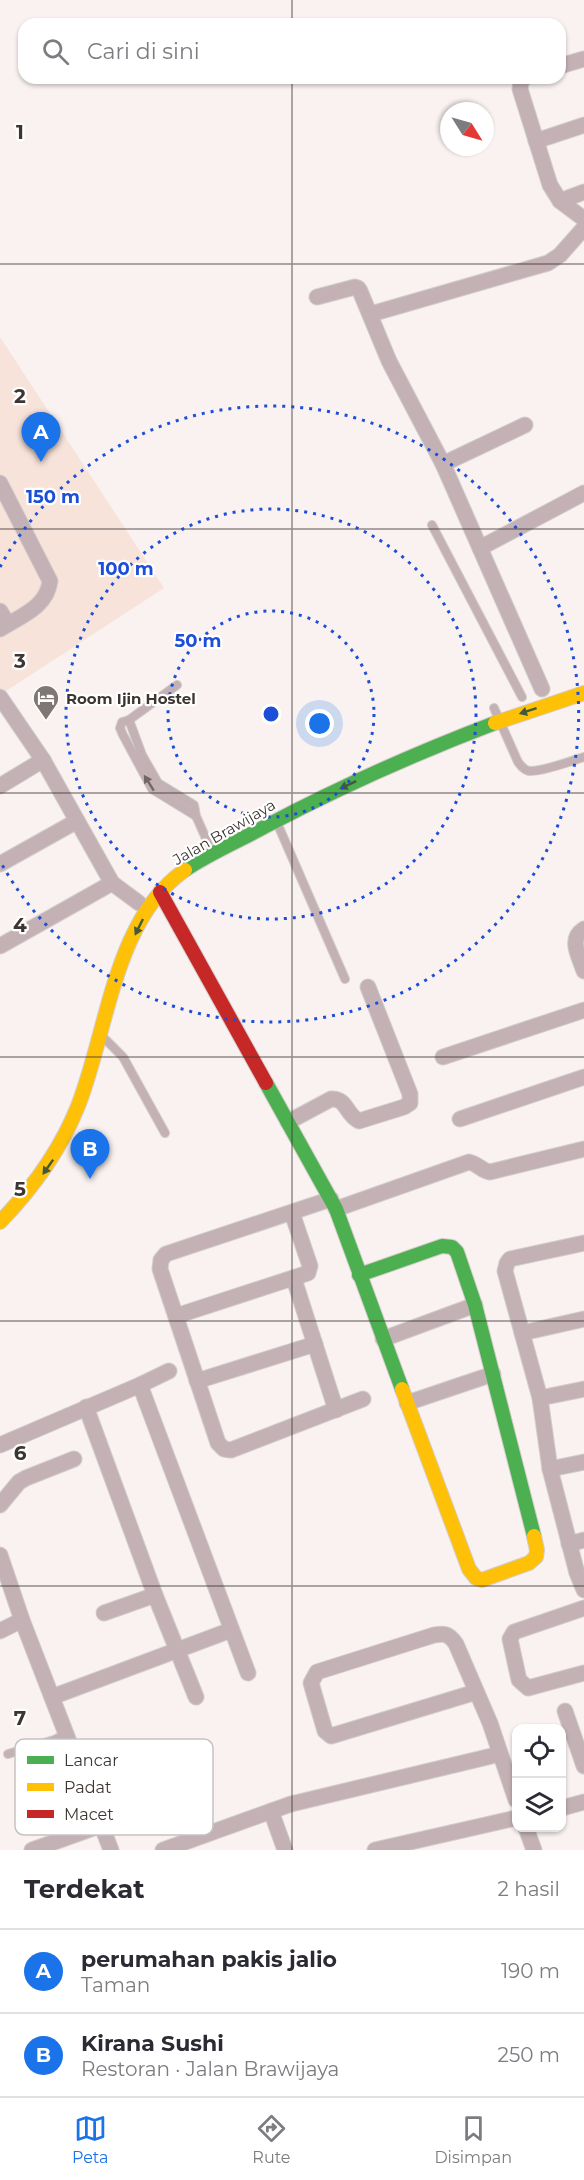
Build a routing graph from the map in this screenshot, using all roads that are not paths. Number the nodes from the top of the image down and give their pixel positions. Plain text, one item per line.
1 (584, 59) edge
2 (566, 64) edge
3 (521, 84) edge
4 (584, 125) edge
5 (536, 141) junction
6 (584, 192) edge
7 (560, 201) junction
8 (584, 219) edge
9 (584, 228) edge
10 (317, 297) dead end
11 (370, 314) junction
12 (525, 425) dead end
13 (443, 464) junction
14 (0, 483) edge
15 (584, 493) edge
16 (432, 525) dead end
17 (480, 548) junction
18 (3, 621) edge
19 (177, 685) dead end
20 (548, 687) joint
21 (584, 693) edge
22 (0, 697) edge
23 (502, 707) junction
24 (410, 742) dead end
25 (584, 757) edge
26 (43, 760) junction
27 (337, 775) dead end
28 (0, 786) edge
29 (256, 816) dead end
30 (276, 820) junction
31 (77, 821) junction
32 (208, 843) junction
33 (0, 864) edge
34 (112, 883) junction
35 (160, 892) junction
36 (139, 903) junction
37 (584, 928) edge
38 (0, 946) edge
39 (584, 971) edge
40 (345, 979) dead end
41 (368, 987) dead end
42 (584, 1010) edge
43 (101, 1034) junction
44 (443, 1057) dead end
45 (584, 1077) edge
46 (460, 1119) dead end
47 (288, 1122) junction
48 (165, 1133) dead end
49 (584, 1149) edge
50 (0, 1204) edge
51 (334, 1204) junction
52 (292, 1213) junction
53 (0, 1222) edge
54 (584, 1243) edge
55 (359, 1275) junction
56 (294, 1279) junction
57 (475, 1305) junction
58 (176, 1316) junction
59 (584, 1319) edge
60 (522, 1333) junction
61 (383, 1339) junction
62 (315, 1344) junction
63 (169, 1371) dead end
64 (493, 1374) junction
65 (197, 1381) junction
66 (140, 1386) junction
67 (584, 1389) edge
68 (540, 1398) junction
69 (363, 1399) dead end
70 (407, 1403) junction
71 (86, 1407) junction
72 (336, 1410) junction
73 (0, 1446) edge
74 (74, 1459) dead end
75 (584, 1462) edge
76 (550, 1469) junction
77 (0, 1505) edge
78 (577, 1542) edge
79 (0, 1555) edge
80 (584, 1590) edge
81 (155, 1595) junction
82 (584, 1608) edge
83 (104, 1612) dead end
84 (22, 1620) junction
85 (231, 1630) junction
86 (0, 1631) edge
87 (178, 1649) junction
88 (248, 1673) dead end
89 (584, 1673) edge
90 (476, 1692) junction
91 (52, 1696) junction
92 (196, 1697) dead end
93 (565, 1711) dead end
94 (66, 1734) junction
95 (56, 1739) edge
96 (68, 1739) edge
97 (15, 1753) edge
98 (500, 1754) junction
99 (8, 1755) dead end
100 (584, 1766) edge
101 (512, 1788) edge
102 (584, 1802) edge
103 (566, 1807) edge
104 (271, 1810) junction
105 (512, 1819) edge
106 (213, 1832) edge
107 (528, 1832) edge
108 (74, 1835) edge
109 (106, 1835) edge
110 (205, 1835) joint
111 (32, 1850) edge
112 (111, 1850) edge
113 (163, 1850) edge
114 (210, 1850) edge
115 (285, 1850) edge
116 (375, 1850) edge
117 (534, 1850) edge

1 - 2 street
3 - 5 street
4 - 5 street
5 - 7 street
6 - 7 street
7 - 8 street
9 - 11 street
10 - 11 street
11 - 13 street
12 - 13 street
13 - 17 street
14 - 18 street
15 - 17 street
16 - 23 lane
17 - 20 street
19 - 32 lane
20 - 23 main road, Jalan Brawijaya
21 -> 23 main road, Jalan Brawijaya
22 - 26 street
23 - 25 lane
23 -> 30 main road, Jalan Brawijaya
24 - 27 main road
26 - 28 street
26 - 31 street
29 - 32 main road, Jalan Brawijaya
30 - 35 main road, Jalan Brawijaya
30 - 40 lane
31 - 33 street
31 - 34 street
32 - 36 main road, Jalan Brawijaya
34 - 36 street
34 - 38 street
35 -> 43 main road, Jalan Brawijaya
35 - 47 main road
36 - 50 main road, Jalan Brawijaya
37 - 39 street
41 - 47 street
42 - 44 street
43 - 48 lane
43 -> 53 main road, Jalan Brawijaya
45 - 46 street
47 - 51 main road
49 - 51 street
51 - 52 street
51 - 55 main road
52 - 56 street
52 - 58 street
54 - 60 street
55 - 57 main road
55 - 61 main road
56 - 58 street
56 - 62 street
57 - 61 street
57 - 64 main road
58 - 65 street
59 - 60 street
60 - 68 street
61 - 70 main road
62 - 65 street
62 - 72 street
63 - 66 street
64 - 70 street
64 - 70 main road
65 - 72 street
66 - 71 street
66 - 85 street
67 - 68 street
68 - 76 street
69 - 72 street
71 - 73 street
71 - 81 street
74 - 77 street
75 - 76 street
76 - 78 street
78 - 80 street
79 - 84 street
81 - 83 street
81 - 87 street
82 - 89 street
84 - 86 street
84 - 91 street
85 - 87 street
85 - 88 street
87 - 91 street
87 - 92 street
90 - 90 street
90 - 98 street
91 - 94 street
93 - 100 street
94 - 95 lane
94 - 96 street
97 - 99 lane
98 - 101 street
98 - 104 street
102 - 103 street
104 - 106 street
104 - 115 street
105 - 116 street
107 - 117 street
108 - 111 street
109 - 112 street
110 - 113 street
110 - 114 street

